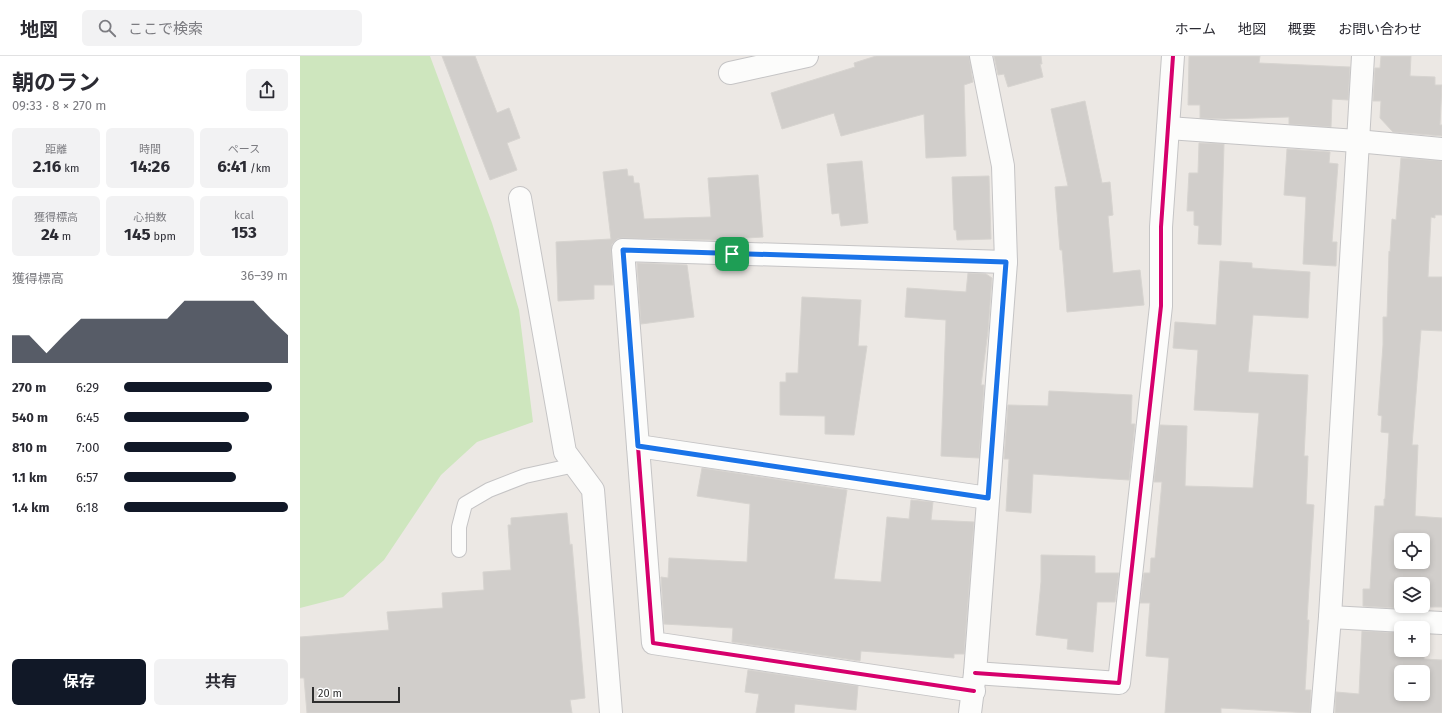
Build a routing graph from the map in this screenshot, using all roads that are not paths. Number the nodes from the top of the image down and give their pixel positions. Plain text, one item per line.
1 (807, 56) edge
2 (981, 56) edge
3 (1173, 56) edge
4 (1363, 56) edge
5 (730, 73) dead end
6 (1168, 128) junction
7 (1357, 142) junction
8 (1442, 149) edge
9 (520, 198) dead end
10 (1006, 262) junction
11 (638, 446) junction
12 (575, 465) junction
13 (988, 498) junction
14 (459, 550) dead end
15 (1330, 617) junction
16 (1442, 623) edge
17 (975, 682) junction
18 (611, 713) edge
19 (970, 713) edge
20 (1322, 713) edge

1 - 5 street
2 - 10 street
3 - 6 street
4 - 7 street
6 - 7 street
6 - 17 street
7 - 8 street
7 - 15 street
9 - 12 street
10 - 11 street
10 - 13 street
11 - 13 street
11 - 17 street
12 - 14 lane
12 - 18 street
13 - 17 street
15 - 16 street
15 - 20 street
17 - 19 street

